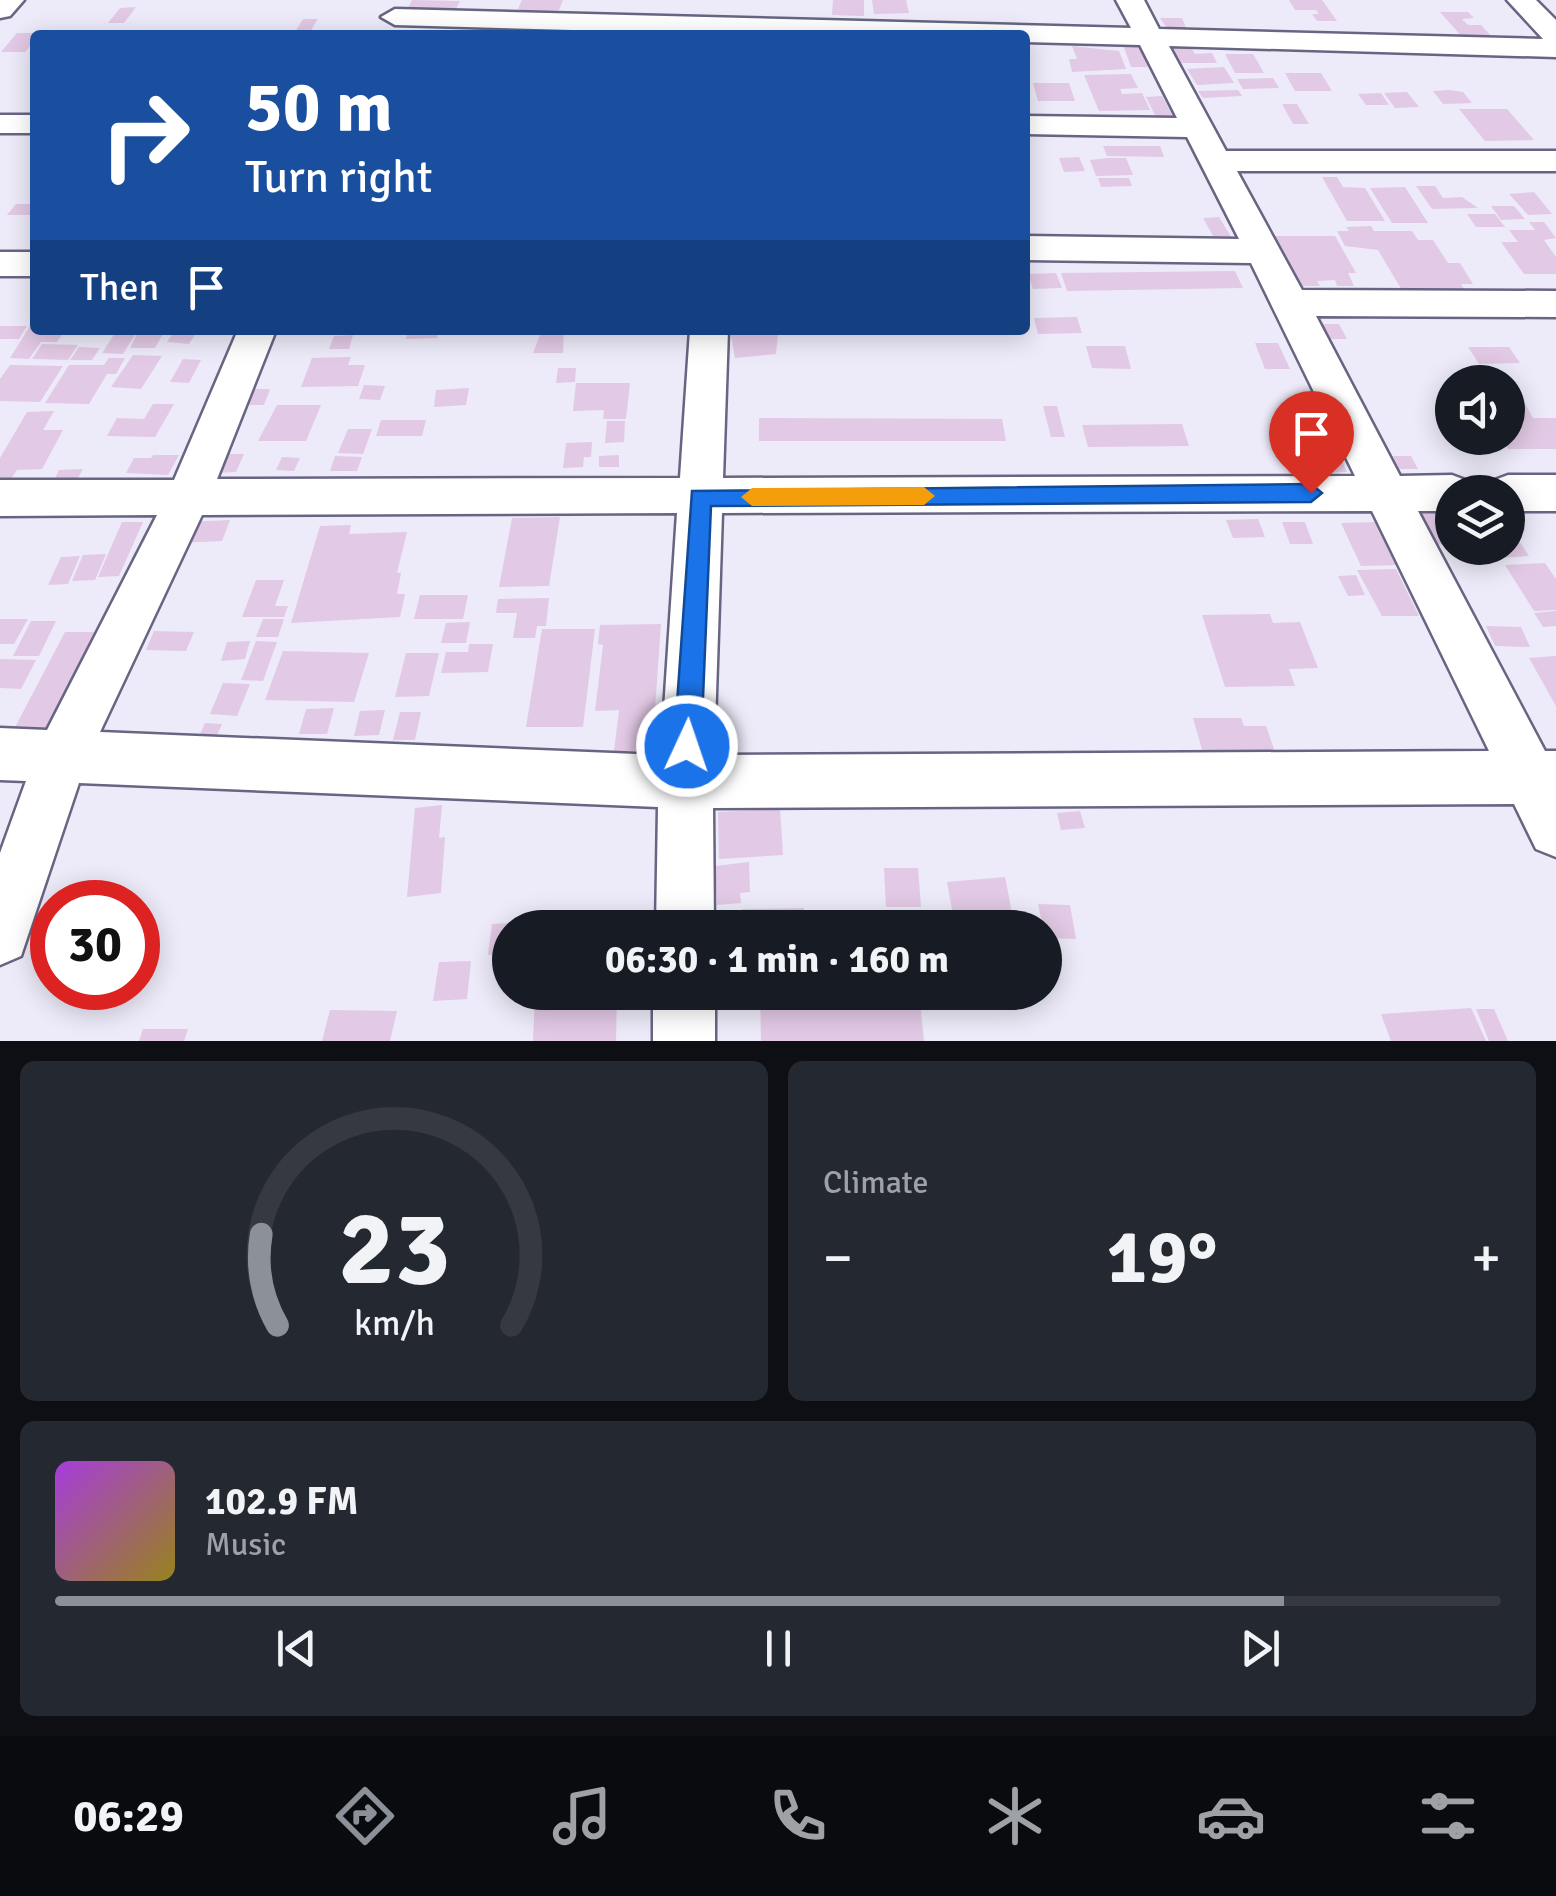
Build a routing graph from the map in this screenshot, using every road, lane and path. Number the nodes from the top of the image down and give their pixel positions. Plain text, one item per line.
1 (10, 0) edge
2 (1521, 0) edge
3 (0, 10) edge
4 (394, 17) edge
5 (1139, 18) edge
6 (716, 19) edge
7 (1556, 36) edge
8 (1556, 48) edge
9 (0, 124) edge
10 (30, 124) edge
11 (1030, 126) edge
12 (1205, 144) junction
13 (1556, 161) edge
14 (1030, 248) edge
15 (1260, 251) junction
16 (0, 264) edge
17 (30, 264) edge
18 (1290, 303) junction
19 (1556, 304) edge
20 (254, 335) edge
21 (709, 335) edge
22 (1387, 492) junction
23 (1435, 493) edge
24 (1525, 493) edge
25 (1556, 493) edge
26 (189, 495) junction
27 (700, 497) junction
28 (0, 498) edge
29 (0, 754) edge
30 (62, 756) junction
31 (1542, 777) edge
32 (686, 782) junction
33 (1556, 830) edge
34 (685, 910) edge
35 (0, 935) edge
36 (684, 1010) edge
37 (684, 1041) edge

1 - 3 street
2 - 7 street
4 - 6 street
5 - 6 street
5 - 8 street
5 - 12 street
9 - 10 street
11 - 12 street
12 - 13 street
12 - 15 street
14 - 15 street
15 - 18 street
16 - 17 street
18 - 19 street
18 - 22 street
20 - 26 street
21 - 27 street
22 - 23 street
22 - 27 street
22 - 31 street
24 - 25 street
26 - 27 street
26 - 28 street
26 - 30 street
27 - 32 street
29 - 30 street
30 - 32 street
30 - 35 street
31 - 32 street
31 - 33 street
32 - 34 street
36 - 37 street

